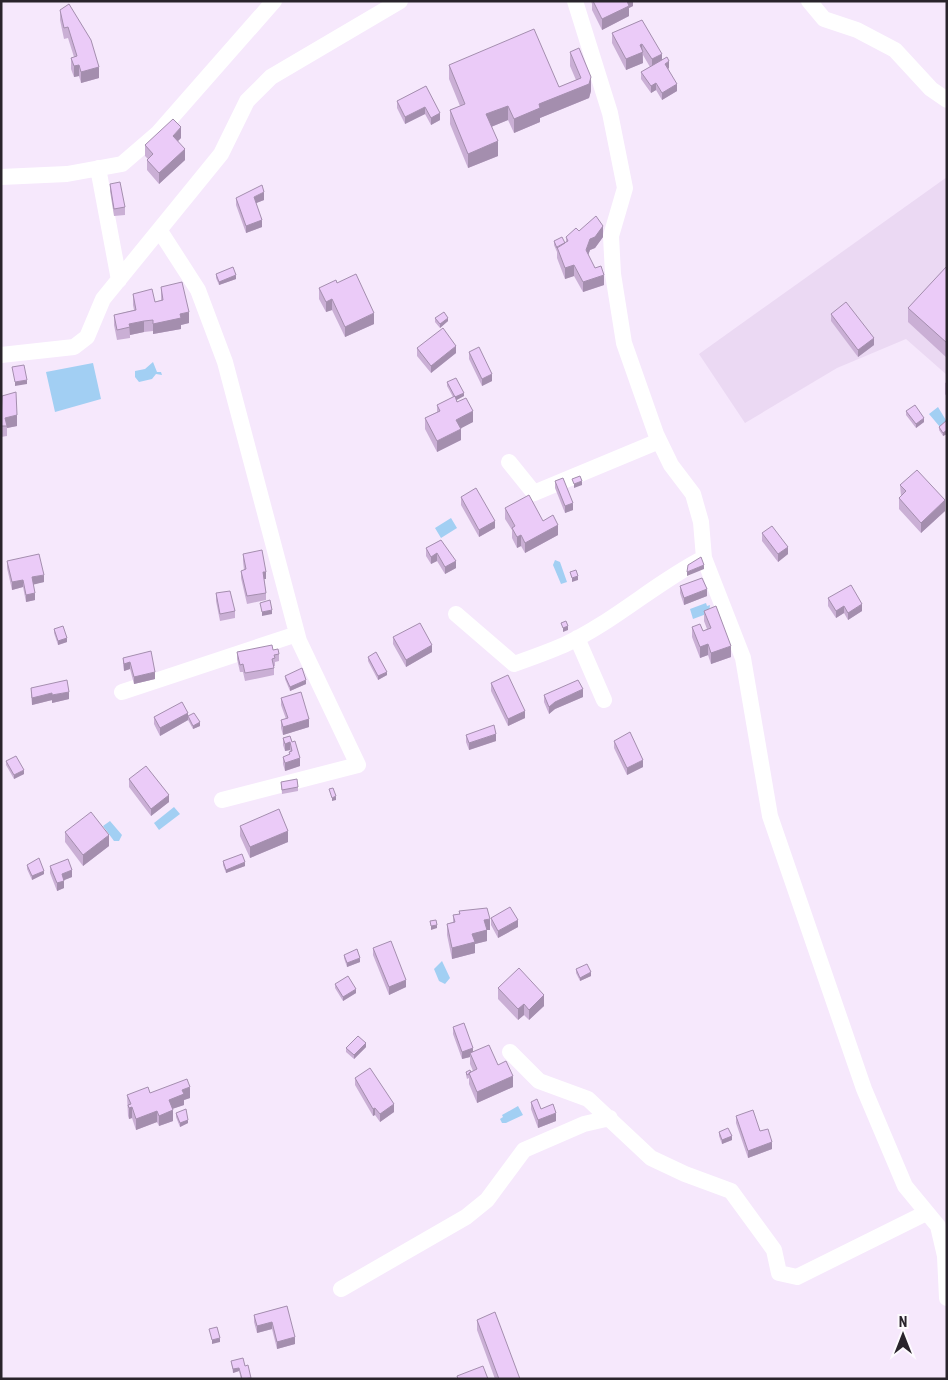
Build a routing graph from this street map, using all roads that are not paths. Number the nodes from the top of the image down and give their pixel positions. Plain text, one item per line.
1 (274, 1) edge
2 (400, 1) edge
3 (575, 1) edge
4 (809, 1) edge
5 (947, 100) edge
6 (98, 168) junction
7 (1, 177) edge
8 (160, 231) junction
9 (119, 280) junction
10 (1, 355) edge
11 (659, 441) junction
12 (509, 462) dead end
13 (704, 558) junction
14 (456, 614) dead end
15 (297, 634) junction
16 (577, 638) junction
17 (122, 692) dead end
18 (604, 700) dead end
19 (222, 800) dead end
20 (510, 1052) dead end
21 (610, 1118) junction
22 (926, 1213) junction
23 (341, 1289) dead end
24 (947, 1298) edge

1 - 6 street
2 - 8 street
3 - 11 street
4 - 5 street
6 - 7 street
6 - 9 street
8 - 9 street
8 - 15 street
9 - 10 street
11 - 12 street
11 - 13 street
13 - 16 street
13 - 22 street
14 - 16 street
15 - 17 street
15 - 19 street
16 - 18 street
20 - 21 street
21 - 22 street
21 - 23 street
22 - 24 street

